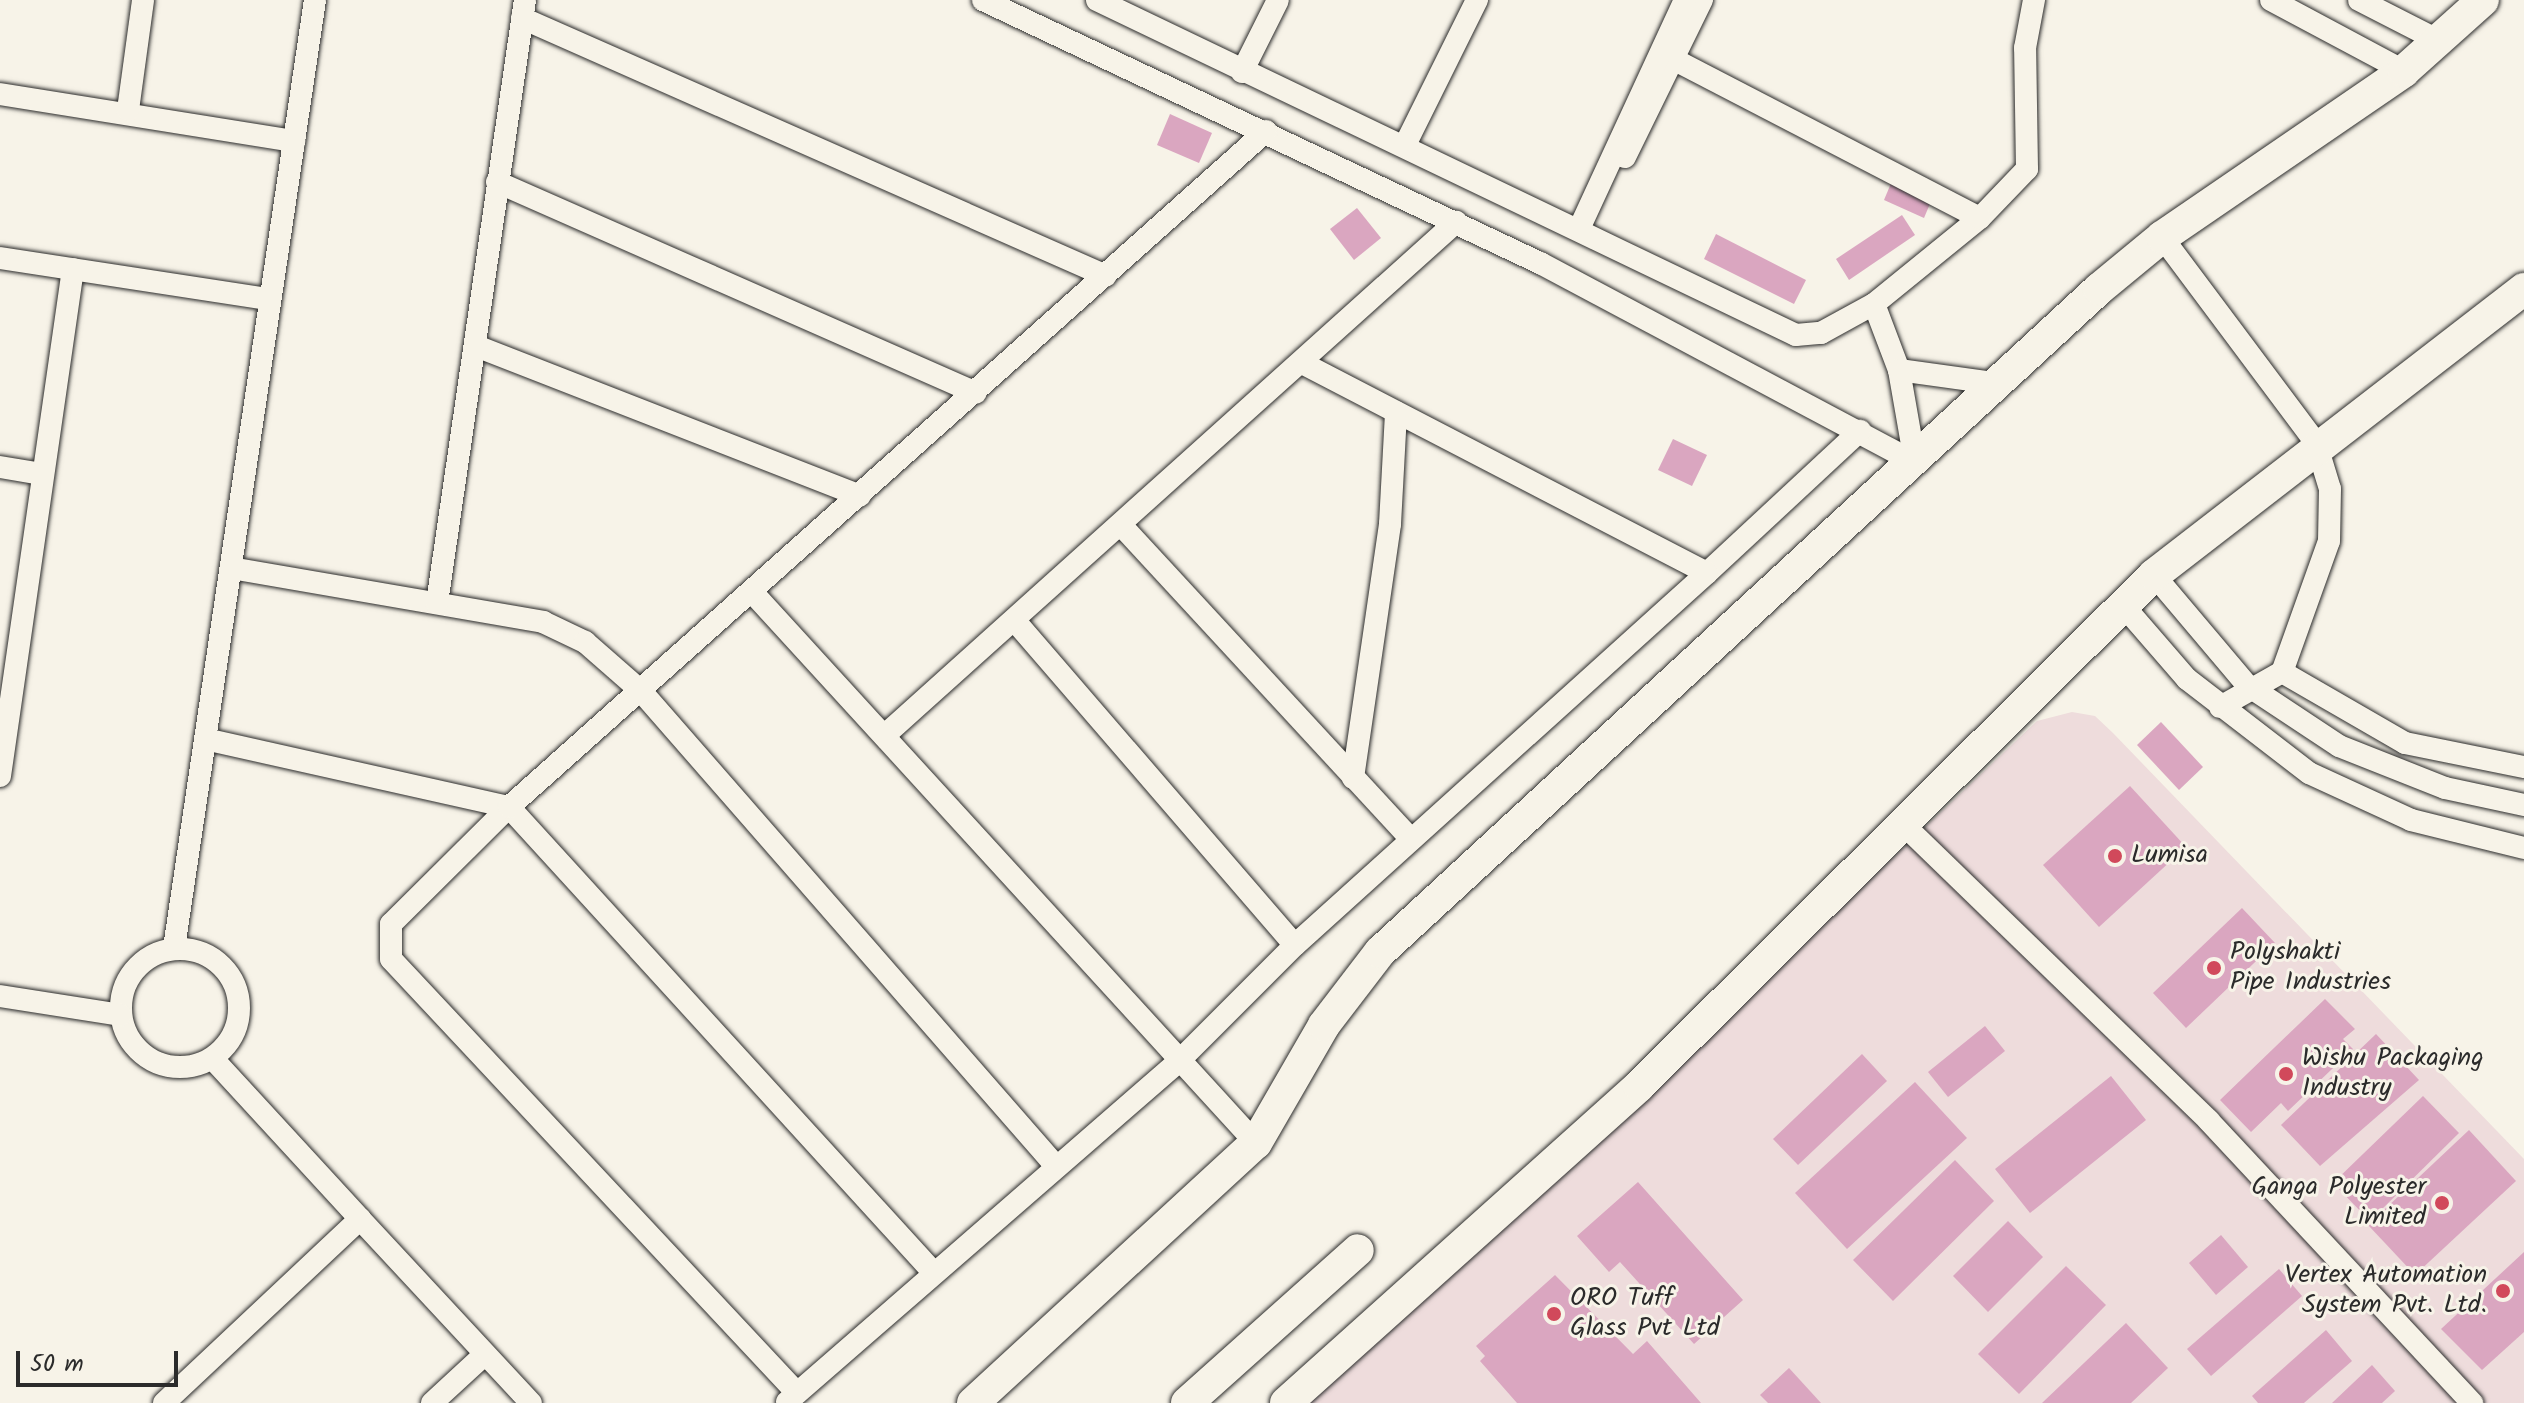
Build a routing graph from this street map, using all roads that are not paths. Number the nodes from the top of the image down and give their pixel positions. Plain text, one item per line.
1 (143, 0) edge
2 (315, 0) edge
3 (983, 0) edge
4 (1278, 0) edge
5 (1477, 0) edge
6 (1685, 0) edge
7 (1702, 0) edge
8 (2034, 0) edge
9 (2271, 0) edge
10 (2359, 0) edge
11 (2483, 0) edge
12 (1102, 1) edge
13 (523, 9) edge
14 (2441, 42) junction
15 (1675, 60) junction
16 (2404, 71) junction
17 (1242, 72) junction
18 (0, 94) edge
19 (128, 110) junction
20 (1266, 131) junction
21 (294, 141) junction
22 (1405, 145) junction
23 (497, 182) junction
24 (1980, 218) junction
25 (1456, 222) junction
26 (1583, 222) junction
27 (2162, 237) junction
28 (0, 258) edge
29 (73, 269) junction
30 (1106, 276) junction
31 (2524, 289) edge
32 (269, 299) junction
33 (1874, 304) junction
34 (476, 346) junction
35 (1304, 364) junction
36 (1899, 370) junction
37 (2000, 384) junction
38 (976, 393) junction
39 (1396, 412) junction
40 (1860, 431) junction
41 (2316, 443) junction
42 (1915, 462) junction
43 (0, 467) edge
44 (42, 474) junction
45 (860, 496) junction
46 (1122, 526) junction
47 (231, 568) junction
48 (1707, 573) junction
49 (2154, 575) junction
50 (753, 593) junction
51 (437, 603) junction
52 (2122, 604) junction
53 (1015, 621) junction
54 (2282, 672) junction
55 (2247, 685) junction
56 (641, 691) junction
57 (2220, 707) junction
58 (885, 735) junction
59 (209, 740) junction
60 (2524, 767) edge
61 (0, 776) edge
62 (1353, 778) junction
63 (2524, 805) edge
64 (509, 807) junction
65 (1906, 827) junction
66 (1411, 839) junction
67 (2524, 848) edge
68 (1295, 945) junction
69 (174, 948) junction
70 (0, 996) edge
71 (121, 1015) junction
72 (213, 1059) junction
73 (1178, 1062) junction
74 (1256, 1143) junction
75 (1055, 1165) junction
76 (360, 1219) junction
77 (1358, 1250) dead end
78 (933, 1272) junction
79 (484, 1355) junction
80 (791, 1398) edge
81 (164, 1403) edge
82 (432, 1403) edge
83 (531, 1403) edge
84 (973, 1403) edge
85 (1187, 1403) edge
86 (1286, 1403) edge
87 (2472, 1403) edge

1 - 19 street
2 - 21 street
3 - 20 street
4 - 17 street
5 - 22 street
6 - 26 street
7 - 15 street
8 - 24 street
9 - 16 street
10 - 14 street
11 - 14 main road
12 - 17 street
13 - 23 street
13 - 30 street
14 - 16 main road
15 - 24 street
15 - 26 street
16 - 27 main road
17 - 22 street
18 - 19 street
19 - 21 street
20 - 25 street
20 - 30 street
21 - 32 street
22 - 26 street
23 - 34 street
23 - 38 street
24 - 33 street
25 - 35 street
25 - 40 street
26 - 33 street
27 - 37 main road
27 - 41 street
28 - 29 street
29 - 32 street
29 - 44 street
30 - 38 street
31 - 41 main road
32 - 47 street
33 - 36 street
34 - 45 street
34 - 51 street
35 - 39 street
35 - 46 street
36 - 37 street
36 - 42 street
37 - 42 main road
38 - 45 street
39 - 48 street
39 - 62 street
40 - 42 street
40 - 48 street
41 - 49 main road
41 - 54 street
42 - 74 main road
43 - 44 street
44 - 61 street
45 - 50 street
46 - 53 street
46 - 62 street
47 - 51 street
47 - 59 street
48 - 66 street
49 - 52 main road
49 - 55 street
50 - 56 street
50 - 58 street
51 - 56 street
52 - 57 street
52 - 65 main road
53 - 58 street
53 - 68 street
54 - 55 street
54 - 60 street
55 - 57 street
55 - 63 street
56 - 64 street
56 - 75 street
57 - 67 street
58 - 73 street
59 - 64 street
59 - 69 street
62 - 66 street
64 - 78 street
64 - 80 street
65 - 86 main road
65 - 87 street
66 - 68 street
68 - 73 street
69 - 71 street
69 - 72 street
70 - 71 street
71 - 72 street
72 - 76 street
73 - 74 street
73 - 75 street
74 - 84 main road
75 - 78 street
76 - 79 street
76 - 81 street
77 - 85 main road
78 - 80 street
79 - 82 street
79 - 83 street

